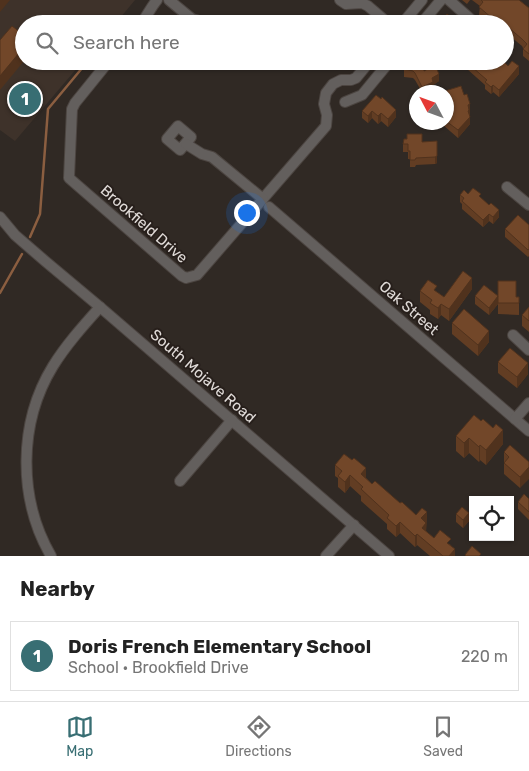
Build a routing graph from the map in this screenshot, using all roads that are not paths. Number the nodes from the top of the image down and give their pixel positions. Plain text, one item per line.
1 (157, 0) edge
2 (169, 0) edge
3 (340, 0) edge
4 (422, 0) edge
5 (442, 0) edge
6 (449, 0) edge
7 (147, 15) edge
8 (187, 15) edge
9 (378, 15) edge
10 (410, 15) edge
11 (429, 15) edge
12 (466, 15) edge
13 (102, 70) edge
14 (363, 70) edge
15 (383, 70) edge
16 (346, 102) dead end
17 (186, 144) dead end
18 (507, 187) dead end
19 (266, 203) junction
20 (529, 205) edge
21 (0, 217) edge
22 (100, 307) junction
23 (513, 336) dead end
24 (529, 350) edge
25 (529, 403) edge
26 (515, 419) junction
27 (232, 420) junction
28 (529, 431) edge
29 (180, 482) dead end
30 (354, 525) junction
31 (51, 556) edge
32 (326, 556) edge
33 (389, 556) edge

1 - 7 street
2 - 8 street
3 - 9 street
4 - 10 street
5 - 11 street
6 - 12 street
13 - 19 street, Brookfield Drive
14 - 19 street, Brookfield Drive
15 - 16 street
17 - 19 street, Oak Street
18 - 20 street
19 - 26 street, Oak Street
21 - 22 street, South Mojave Road
22 - 27 street, South Mojave Road
22 - 31 street
23 - 24 street
25 - 26 street
26 - 28 street, Oak Street
27 - 29 street
27 - 30 street, South Mojave Road
30 - 32 street
30 - 33 street, South Mojave Road

